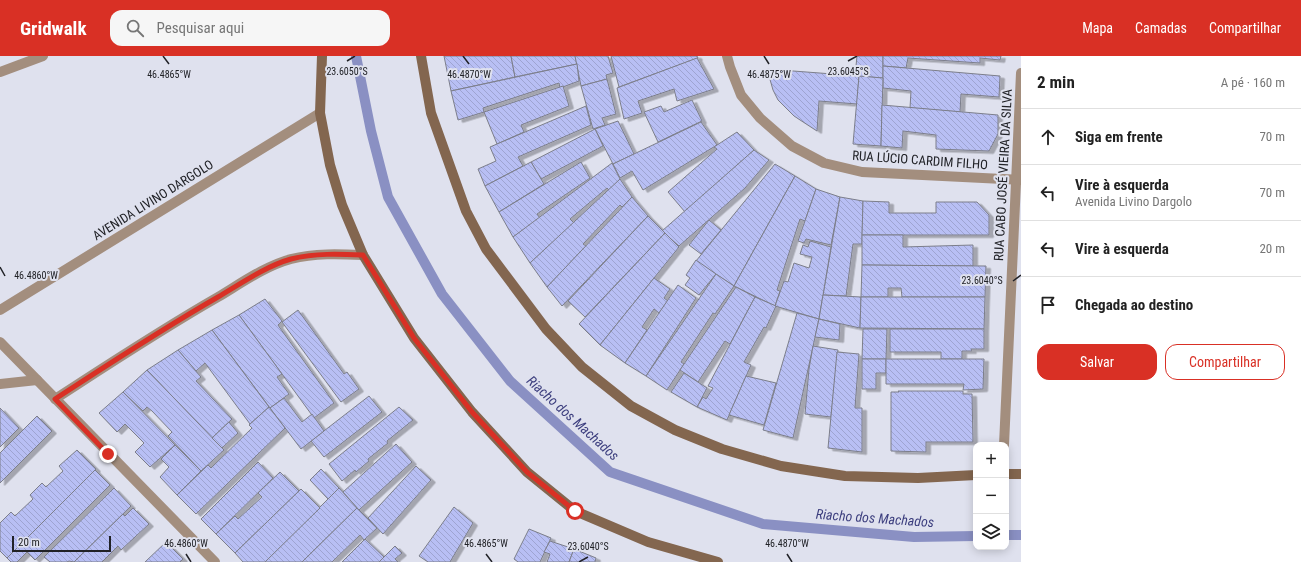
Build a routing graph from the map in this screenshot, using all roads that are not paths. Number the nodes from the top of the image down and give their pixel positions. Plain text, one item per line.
1 (43, 56) edge
2 (322, 56) edge
3 (421, 56) edge
4 (727, 56) edge
5 (0, 72) edge
6 (1021, 73) edge
7 (320, 113) junction
8 (1018, 180) edge
9 (363, 255) junction
10 (0, 310) edge
11 (0, 342) edge
12 (37, 380) junction
13 (0, 384) edge
14 (55, 399) junction
15 (1004, 442) edge
16 (1009, 474) edge
17 (1021, 474) edge
18 (973, 475) edge
19 (215, 562) edge
20 (718, 562) edge

1 - 5 street
2 - 7 street
3 - 18 street
4 - 8 street, RUA LÚCIO CARDIM FILHO
6 - 8 street, RUA CABO JOSÉ VIEIRA DA SILVA
7 - 9 street
7 - 10 street, AVENIDA LIVINO DARGOLO
8 - 15 street, RUA CABO JOSÉ VIEIRA DA SILVA
9 - 14 street
9 - 20 street
11 - 12 street
12 - 13 street
12 - 14 street
14 - 19 street
16 - 17 street

